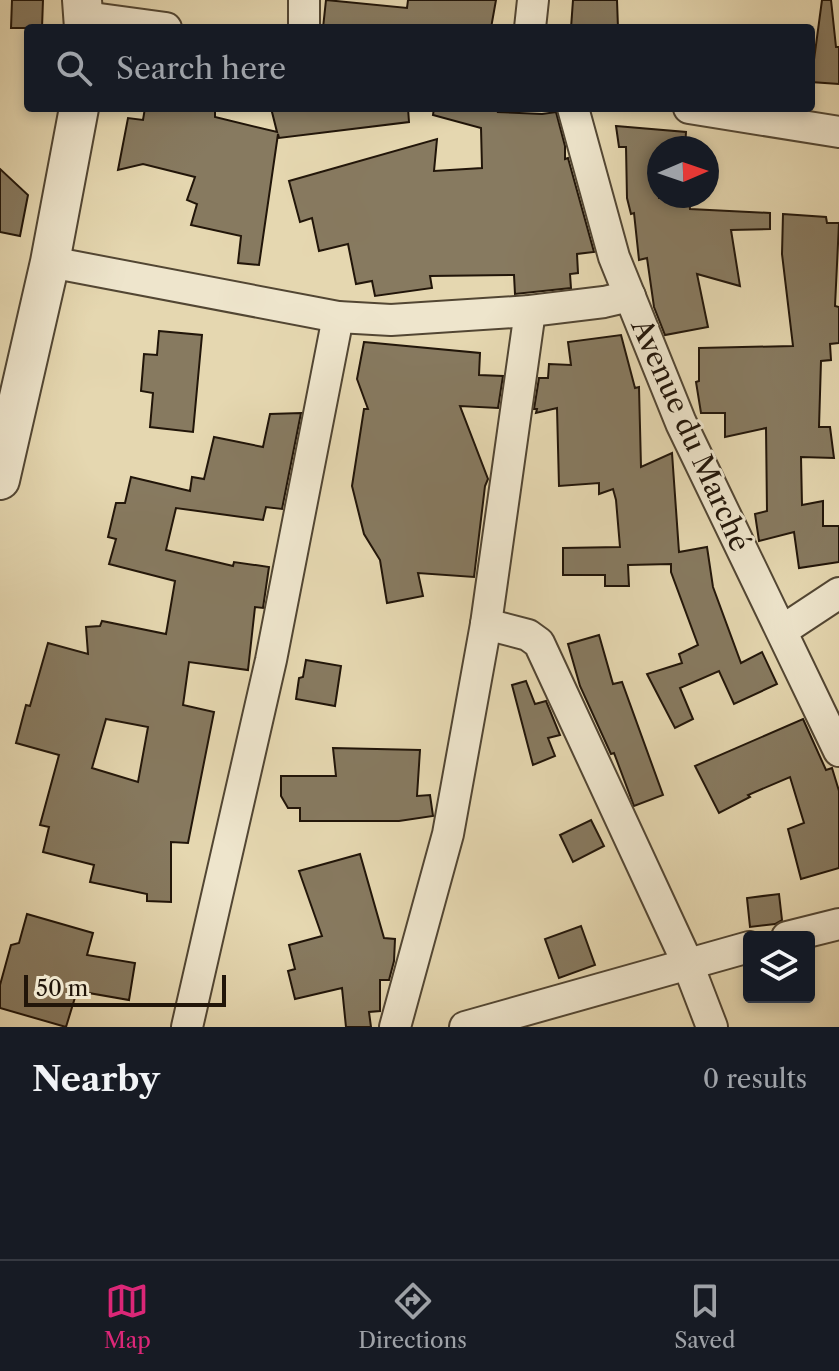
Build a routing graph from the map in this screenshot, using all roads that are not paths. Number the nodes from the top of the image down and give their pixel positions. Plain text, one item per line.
1 (304, 0) edge
2 (533, 0) edge
3 (84, 15) edge
4 (141, 24) edge
5 (304, 24) edge
6 (530, 24) edge
7 (78, 112) edge
8 (574, 112) edge
9 (714, 112) edge
10 (839, 132) edge
11 (50, 262) junction
12 (630, 296) junction
13 (530, 311) junction
14 (338, 317) junction
15 (0, 480) edge
16 (839, 593) edge
17 (486, 624) junction
18 (783, 630) junction
19 (839, 751) edge
20 (839, 924) edge
21 (811, 931) edge
22 (743, 948) edge
23 (687, 962) junction
24 (187, 1027) edge
25 (395, 1027) edge
26 (465, 1027) edge
27 (712, 1027) edge

1 - 5 street
2 - 6 street
3 - 4 street
7 - 11 street
8 - 12 street, Avenue du Marché
9 - 10 street
11 - 14 street
11 - 15 street
12 - 13 street
12 - 18 street, Avenue du Marché
13 - 14 street
13 - 17 street
14 - 24 street
16 - 18 street
17 - 23 street
17 - 25 street
18 - 19 street, Avenue du Marché
20 - 21 street
22 - 23 street
23 - 26 street
23 - 27 street

